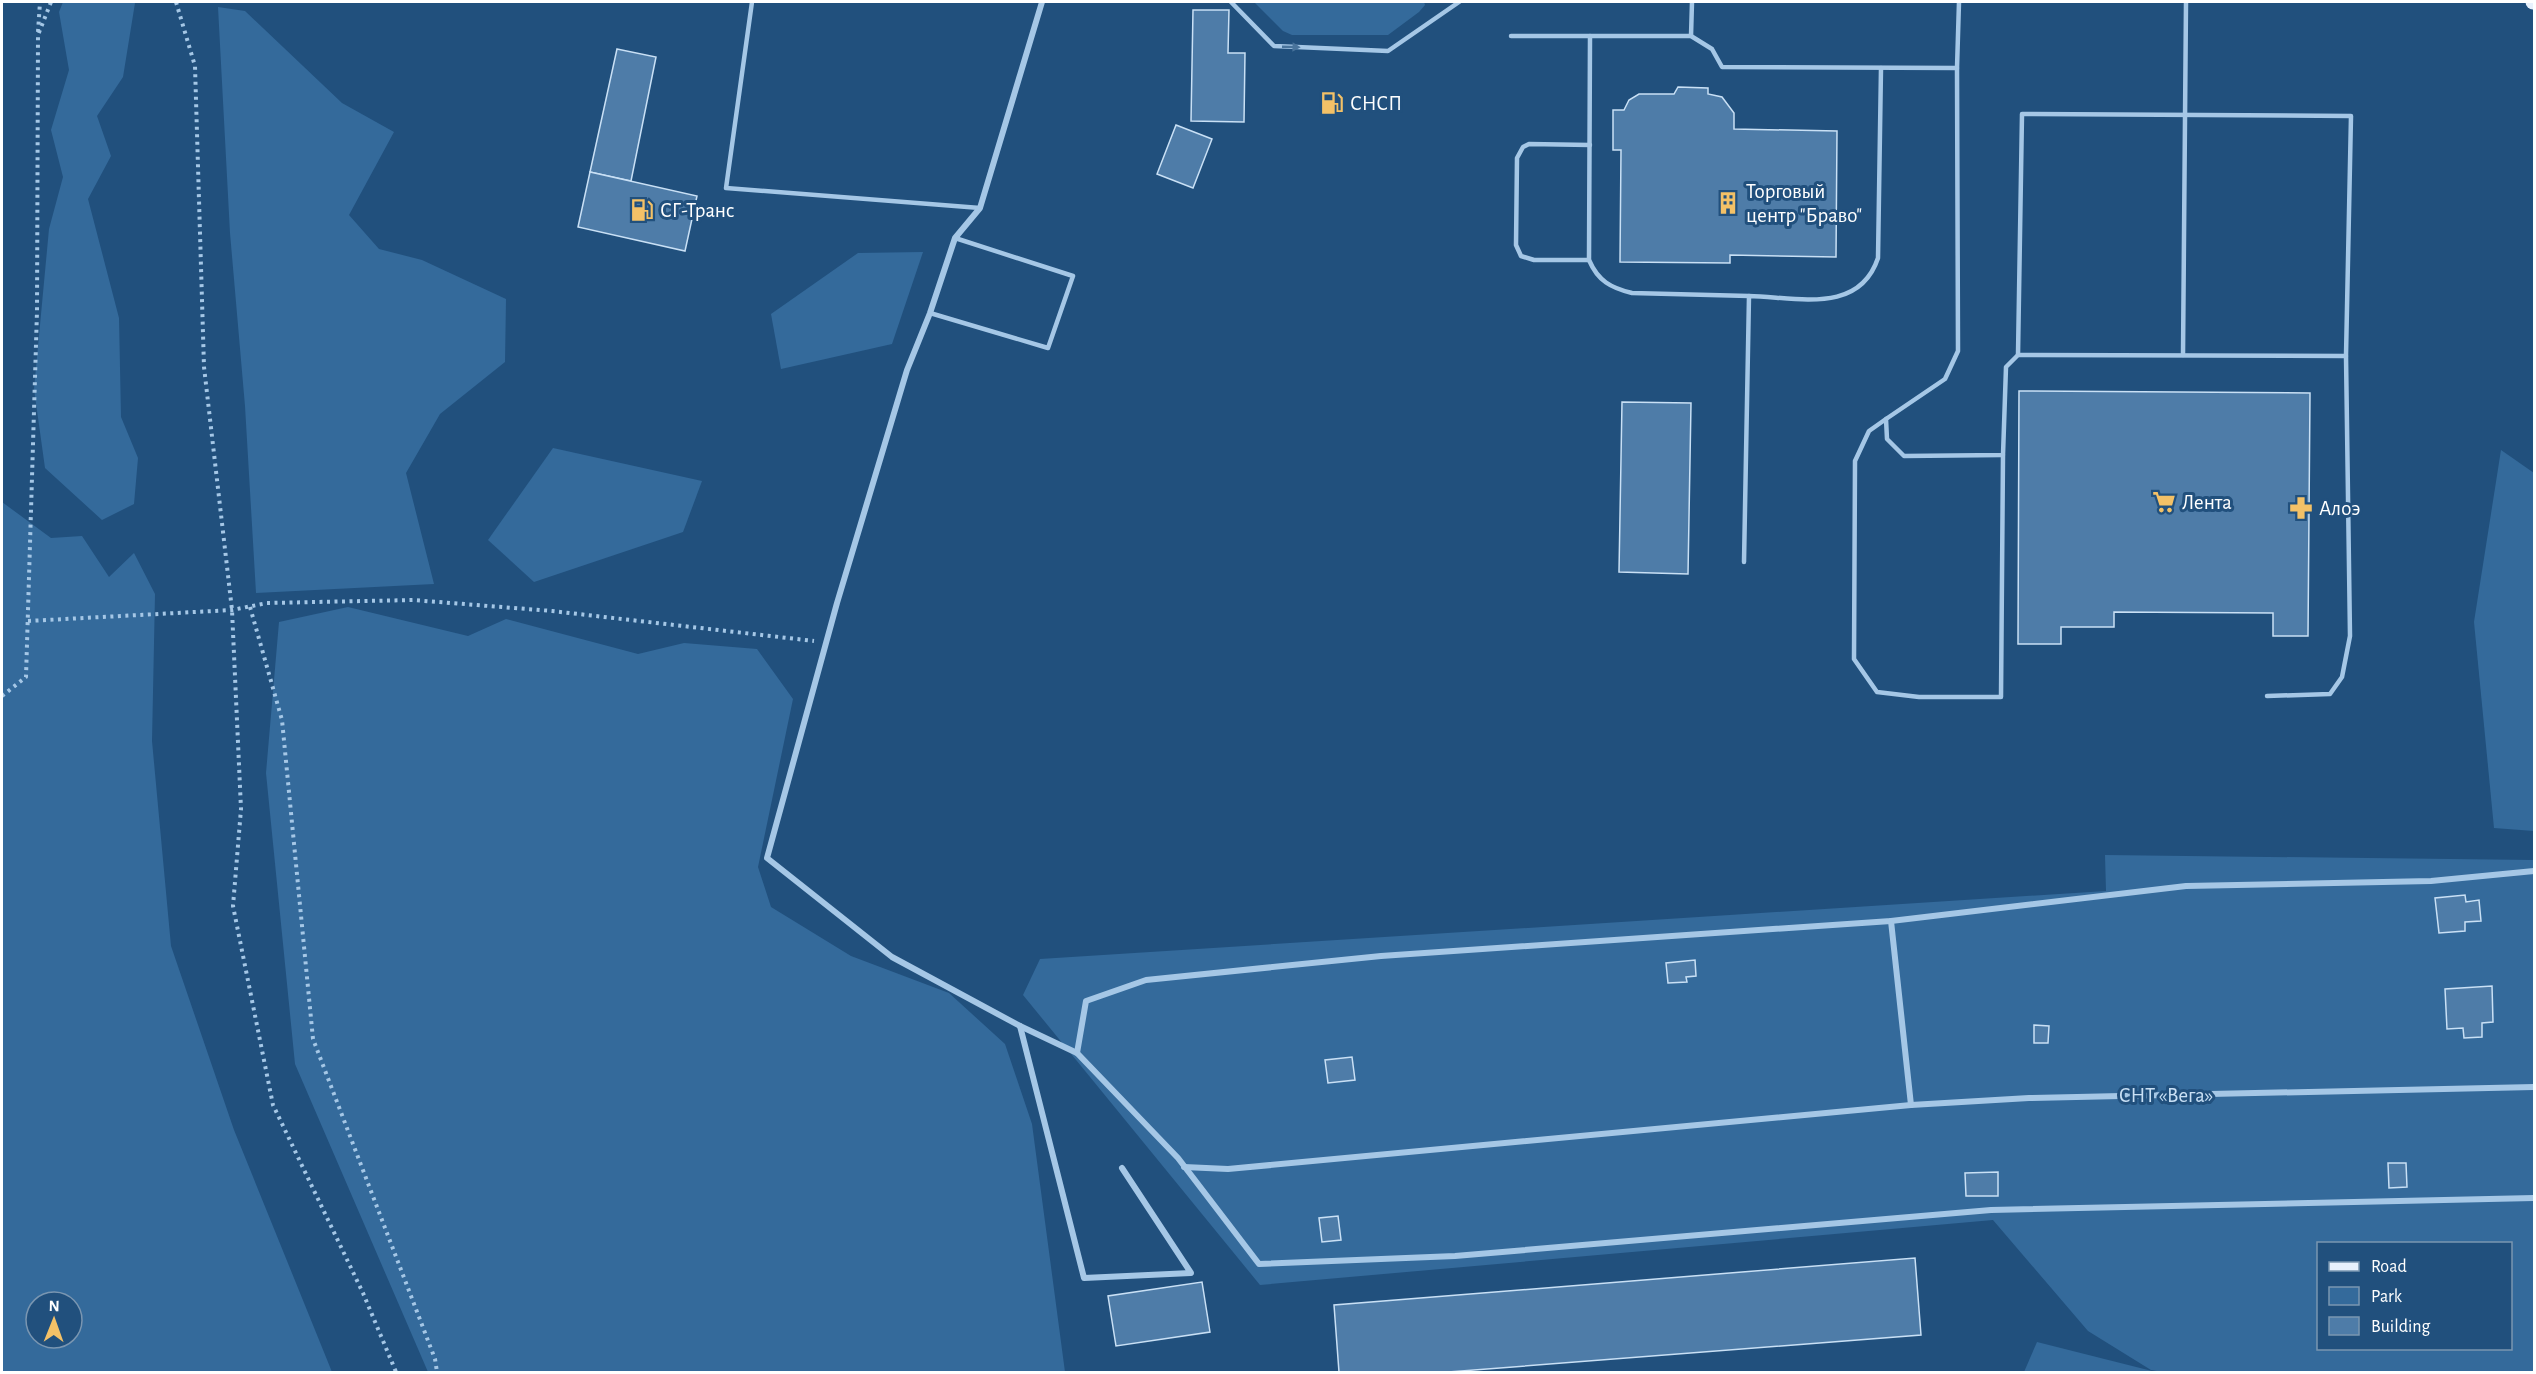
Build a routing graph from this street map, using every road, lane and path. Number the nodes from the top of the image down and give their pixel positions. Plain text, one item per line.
1 (40, 2) edge
2 (51, 2) edge
3 (176, 2) edge
4 (752, 2) edge
5 (1042, 2) edge
6 (1231, 2) edge
7 (1459, 2) edge
8 (1692, 2) edge
9 (1959, 2) edge
10 (2186, 2) edge
11 (38, 35) junction
12 (1511, 36) dead end
13 (1590, 36) junction
14 (1691, 36) junction
15 (1881, 68) junction
16 (1957, 68) junction
17 (2185, 115) junction
18 (1590, 145) junction
19 (980, 208) junction
20 (955, 238) junction
21 (1589, 260) junction
22 (1749, 296) junction
23 (930, 313) junction
24 (2018, 355) junction
25 (2183, 355) junction
26 (2346, 356) junction
27 (1886, 419) junction
28 (2003, 455) junction
29 (1744, 562) dead end
30 (250, 606) junction
31 (232, 610) junction
32 (28, 621) junction
33 (826, 642) junction
34 (2, 696) edge
35 (2267, 696) dead end
36 (2535, 871) edge
37 (1891, 921) junction
38 (1020, 1026) junction
39 (1077, 1053) junction
40 (2535, 1086) edge
41 (1911, 1105) junction
42 (1184, 1167) junction
43 (1122, 1168) dead end
44 (2535, 1198) edge
45 (396, 1372) edge
46 (437, 1372) edge

1 - 11 path
2 - 11 path
3 - 31 path
4 - 19 lane
5 - 19 street
6 -> 7 lane
8 - 14 lane
9 - 16 lane
10 - 17 lane
11 - 32 path
12 - 13 lane
13 - 14 lane
13 - 18 lane
14 - 15 lane
15 - 16 lane
15 - 22 lane
16 - 27 lane
17 - 24 lane
17 - 25 lane
17 - 26 lane
18 - 21 lane
18 - 21 lane
19 - 20 street
20 - 23 street
20 - 23 lane
21 - 22 lane
22 - 29 lane
23 - 33 street
24 - 25 lane
24 - 28 lane
25 - 26 lane
26 - 35 lane
27 - 28 lane
27 - 28 lane
30 - 31 path
30 - 33 path
30 - 46 path
31 - 32 path
31 - 45 path
32 - 34 path
33 - 38 street
36 - 37 street
37 - 39 street
37 - 41 street
38 - 39 street
38 - 43 street
39 - 42 street
40 - 41 street
41 - 42 street
42 - 44 street

